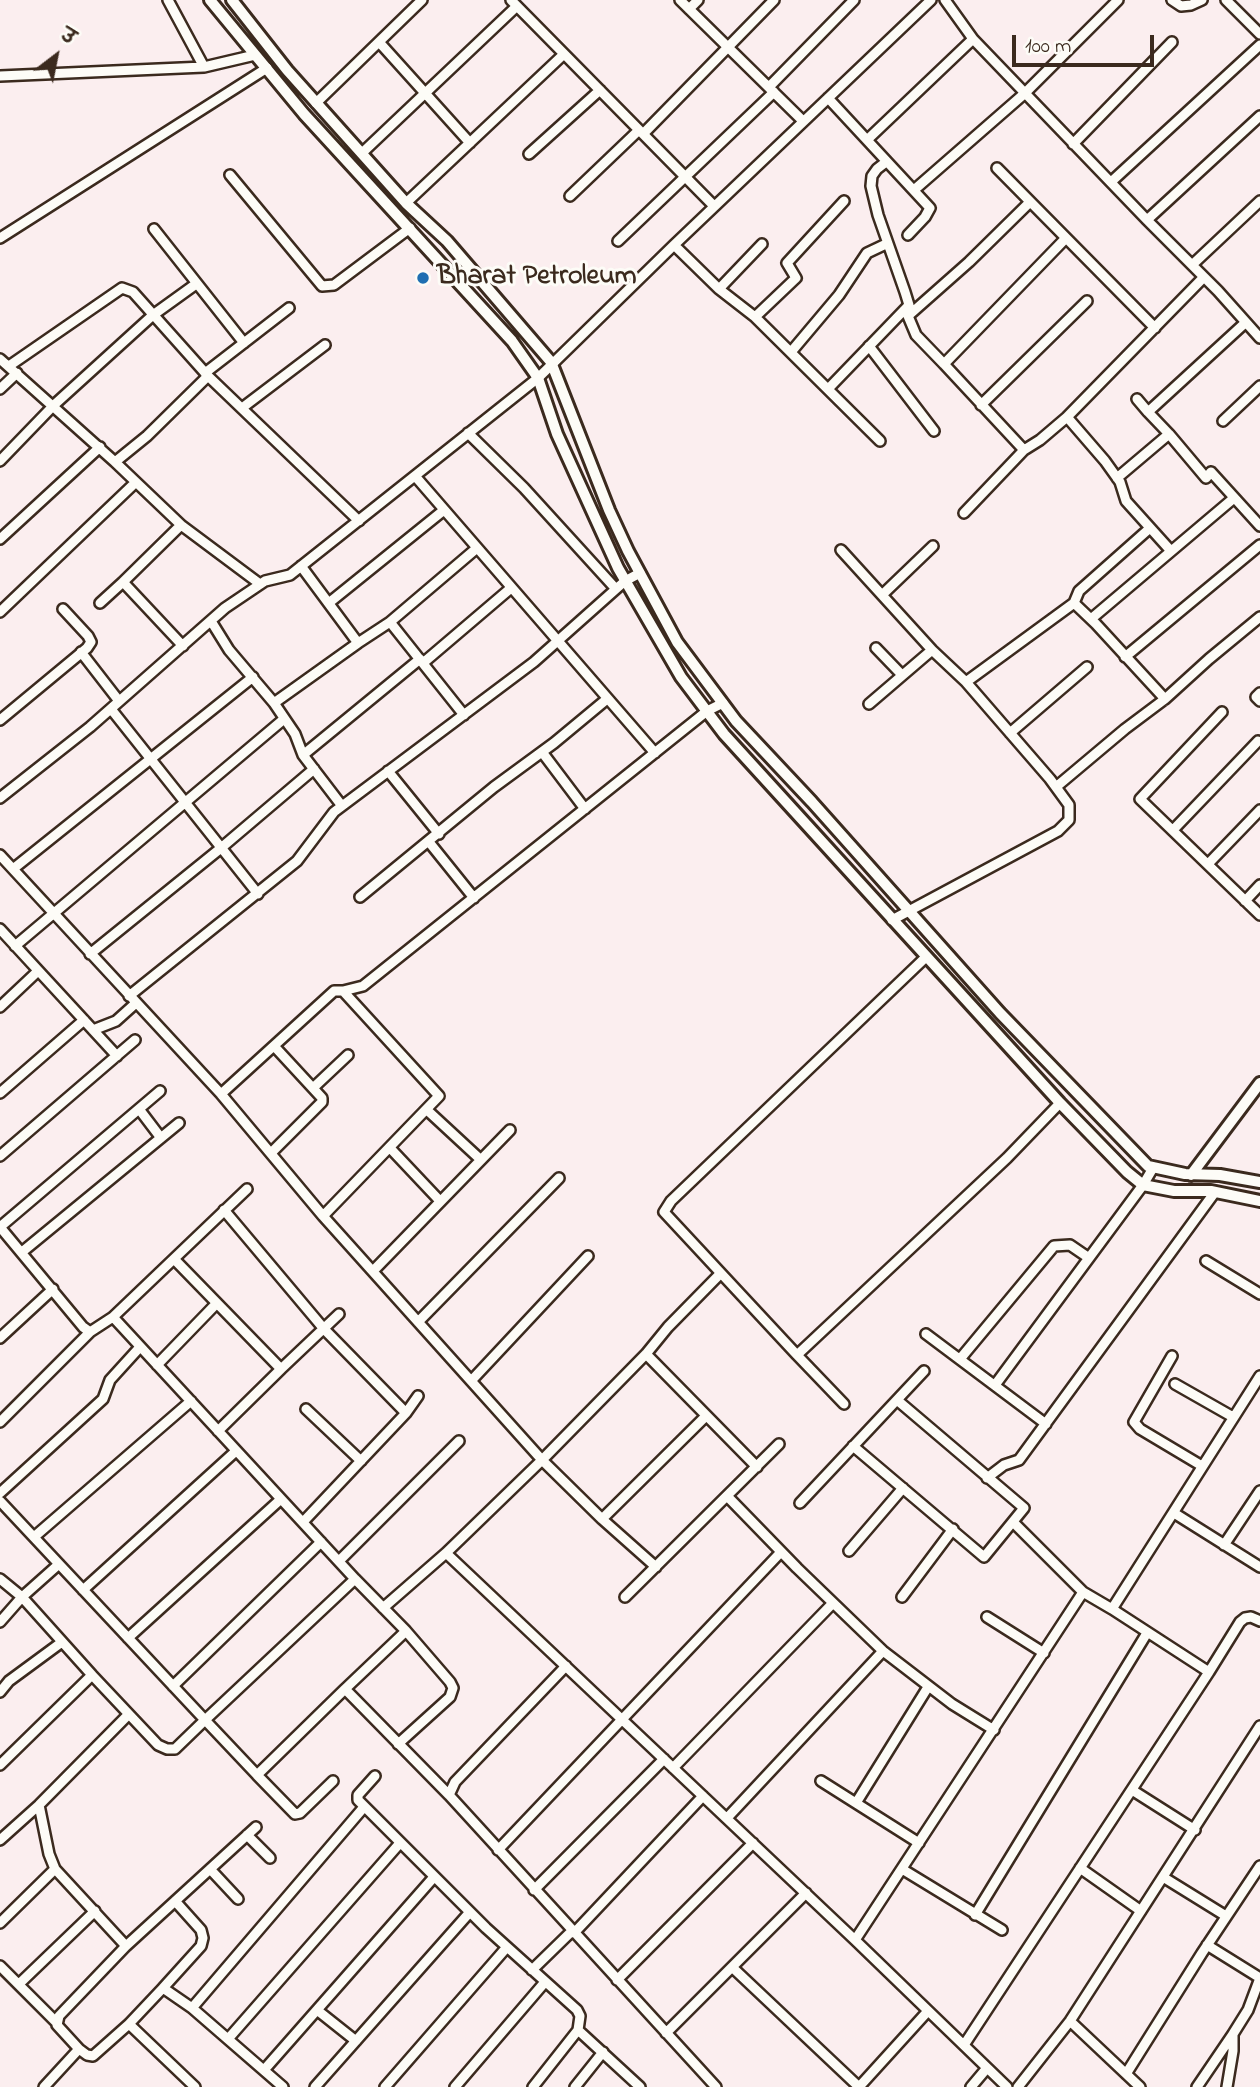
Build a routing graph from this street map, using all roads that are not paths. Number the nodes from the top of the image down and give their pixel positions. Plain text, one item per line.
1 (168, 0) edge
2 (210, 0) edge
3 (232, 0) edge
4 (422, 0) edge
5 (680, 0) edge
6 (698, 0) edge
7 (774, 0) edge
8 (854, 0) edge
9 (931, 0) edge
10 (1118, 0) edge
11 (1172, 0) edge
12 (1202, 0) edge
13 (1226, 0) edge
14 (949, 1) edge
15 (515, 2) edge
16 (689, 9) junction
17 (1259, 32) edge
18 (973, 39) junction
19 (379, 42) junction
20 (1172, 42) dead end
21 (1260, 45) edge
22 (728, 47) junction
23 (564, 54) junction
24 (255, 55) junction
25 (204, 67) junction
26 (267, 68) junction
27 (0, 76) edge
28 (771, 89) junction
29 (600, 90) junction
30 (425, 93) junction
31 (1024, 94) junction
32 (828, 98) junction
33 (316, 103) junction
34 (1260, 116) edge
35 (803, 121) junction
36 (641, 132) junction
37 (867, 140) junction
38 (470, 143) junction
39 (1073, 144) junction
40 (362, 153) junction
41 (529, 155) dead end
42 (886, 162) junction
43 (997, 168) dead end
44 (230, 175) dead end
45 (686, 177) junction
46 (1111, 183) junction
47 (914, 190) junction
48 (570, 196) dead end
49 (844, 201) dead end
50 (1260, 201) edge
51 (1030, 202) junction
52 (406, 203) junction
53 (714, 206) junction
54 (1147, 220) junction
55 (410, 228) junction
56 (154, 229) dead end
57 (908, 235) dead end
58 (0, 238) edge
59 (1066, 238) junction
60 (618, 241) dead end
61 (762, 244) dead end
62 (886, 244) junction
63 (674, 245) junction
64 (1192, 265) junction
65 (1204, 277) junction
66 (196, 285) junction
67 (719, 289) junction
68 (1087, 301) dead end
69 (289, 308) dead end
70 (908, 310) junction
71 (153, 315) junction
72 (755, 317) junction
73 (1245, 323) junction
74 (1155, 328) junction
75 (1260, 338) edge
76 (244, 343) junction
77 (325, 345) dead end
78 (869, 346) junction
79 (791, 352) junction
80 (0, 359) edge
81 (551, 362) junction
82 (944, 364) junction
83 (13, 369) junction
84 (207, 374) junction
85 (538, 378) junction
86 (1260, 386) edge
87 (0, 389) edge
88 (828, 389) junction
89 (1137, 399) dead end
90 (54, 405) junction
91 (981, 405) junction
92 (242, 408) junction
93 (1148, 412) junction
94 (1067, 417) junction
95 (1223, 421) dead end
96 (934, 431) dead end
97 (468, 433) junction
98 (1169, 435) junction
99 (880, 441) dead end
100 (100, 447) junction
101 (1024, 450) junction
102 (0, 461) edge
103 (115, 462) junction
104 (415, 476) junction
105 (1117, 478) junction
106 (136, 482) junction
107 (1234, 498) junction
108 (444, 510) junction
109 (964, 513) dead end
110 (359, 521) junction
111 (181, 525) junction
112 (1260, 526) edge
113 (1150, 528) junction
114 (0, 539) edge
115 (1260, 545) edge
116 (933, 546) dead end
117 (477, 548) junction
118 (841, 550) dead end
119 (1171, 551) junction
120 (301, 566) junction
121 (640, 573) junction
122 (123, 582) junction
123 (260, 584) junction
124 (620, 585) junction
125 (511, 588) junction
126 (882, 595) junction
127 (330, 602) junction
128 (100, 603) dead end
129 (1074, 603) junction
130 (63, 609) dead end
131 (0, 612) edge
132 (1260, 617) edge
133 (1091, 620) junction
134 (211, 621) junction
135 (390, 622) junction
136 (557, 641) junction
137 (358, 643) junction
138 (183, 646) junction
139 (876, 648) dead end
140 (932, 650) junction
141 (81, 652) junction
142 (1125, 657) junction
143 (421, 661) junction
144 (1087, 667) dead end
145 (902, 676) junction
146 (253, 677) junction
147 (966, 682) junction
148 (1260, 693) edge
149 (607, 699) junction
150 (1165, 699) junction
151 (119, 701) junction
152 (1260, 701) edge
153 (274, 702) junction
154 (723, 703) junction
155 (869, 704) dead end
156 (111, 709) junction
157 (707, 711) junction
158 (1222, 712) dead end
159 (464, 715) junction
160 (284, 719) junction
161 (0, 720) edge
162 (1010, 733) junction
163 (1258, 741) dead end
164 (542, 752) junction
165 (655, 753) junction
166 (303, 755) junction
167 (151, 760) junction
168 (314, 769) junction
169 (388, 771) junction
170 (1056, 787) junction
171 (1, 795) edge
172 (186, 803) junction
173 (342, 806) junction
174 (585, 809) junction
175 (1260, 810) edge
176 (1173, 830) junction
177 (439, 834) junction
178 (429, 842) junction
179 (221, 848) junction
180 (0, 855) edge
181 (1208, 864) junction
182 (13, 869) junction
183 (1260, 885) edge
184 (258, 894) junction
185 (360, 897) dead end
186 (474, 898) junction
187 (1245, 901) junction
188 (910, 911) junction
189 (53, 913) junction
190 (1260, 915) edge
191 (892, 920) junction
192 (1, 933) edge
193 (15, 946) junction
194 (90, 954) junction
195 (926, 957) junction
196 (38, 971) junction
197 (342, 991) junction
198 (133, 999) junction
199 (0, 1007) edge
200 (84, 1020) junction
201 (93, 1030) junction
202 (135, 1040) dead end
203 (274, 1046) junction
204 (348, 1055) dead end
205 (117, 1056) junction
206 (1260, 1083) edge
207 (313, 1088) junction
208 (160, 1091) dead end
209 (0, 1093) edge
210 (221, 1094) junction
211 (1060, 1103) junction
212 (139, 1109) junction
213 (427, 1110) junction
214 (179, 1123) dead end
215 (510, 1130) dead end
216 (161, 1138) junction
217 (390, 1148) junction
218 (271, 1153) junction
219 (0, 1156) edge
220 (481, 1160) junction
221 (1153, 1168) junction
222 (1191, 1175) junction
223 (559, 1178) dead end
224 (1260, 1182) edge
225 (1143, 1185) junction
226 (247, 1189) dead end
227 (1215, 1192) junction
228 (440, 1201) junction
229 (1260, 1201) edge
230 (224, 1210) junction
231 (323, 1216) junction
232 (0, 1227) edge
233 (22, 1252) junction
234 (588, 1256) dead end
235 (1089, 1258) junction
236 (174, 1259) junction
237 (1206, 1261) dead end
238 (373, 1271) junction
239 (720, 1274) junction
240 (53, 1289) junction
241 (1260, 1294) edge
242 (217, 1303) junction
243 (339, 1314) dead end
244 (113, 1317) junction
245 (418, 1322) junction
246 (324, 1329) junction
247 (90, 1332) junction
248 (926, 1334) dead end
249 (0, 1338) edge
250 (140, 1347) junction
251 (646, 1354) junction
252 (797, 1355) junction
253 (1172, 1356) dead end
254 (960, 1359) junction
255 (157, 1365) junction
256 (281, 1369) junction
257 (924, 1371) dead end
258 (1260, 1376) edge
259 (471, 1381) junction
260 (1175, 1384) dead end
261 (995, 1385) junction
262 (1256, 1391) edge
263 (418, 1396) dead end
264 (897, 1400) junction
265 (191, 1401) junction
266 (844, 1404) dead end
267 (306, 1409) dead end
268 (406, 1413) junction
269 (706, 1416) junction
270 (1233, 1417) junction
271 (0, 1422) edge
272 (1046, 1424) junction
273 (218, 1431) junction
274 (459, 1441) dead end
275 (779, 1444) dead end
276 (853, 1446) junction
277 (236, 1451) junction
278 (542, 1460) junction
279 (361, 1461) junction
280 (1202, 1466) junction
281 (757, 1467) junction
282 (987, 1478) junction
283 (903, 1488) junction
284 (1260, 1491) edge
285 (0, 1493) edge
286 (728, 1497) junction
287 (281, 1499) junction
288 (0, 1501) edge
289 (800, 1503) dead end
290 (1257, 1503) edge
291 (1174, 1513) junction
292 (602, 1519) junction
293 (1013, 1521) junction
294 (303, 1522) junction
295 (953, 1529) junction
296 (34, 1537) junction
297 (321, 1542) junction
298 (1224, 1545) junction
299 (849, 1551) dead end
300 (781, 1552) junction
301 (446, 1553) junction
302 (339, 1561) junction
303 (59, 1564) junction
304 (656, 1567) junction
305 (1260, 1567) edge
306 (0, 1579) edge
307 (355, 1579) junction
308 (83, 1590) junction
309 (1083, 1592) junction
310 (22, 1597) junction
311 (625, 1597) dead end
312 (902, 1597) dead end
313 (834, 1603) junction
314 (383, 1608) junction
315 (1112, 1609) junction
316 (987, 1617) dead end
317 (1260, 1621) edge
318 (0, 1622) edge
319 (406, 1631) junction
320 (1147, 1633) junction
321 (128, 1638) junction
322 (62, 1642) junction
323 (883, 1651) junction
324 (1044, 1653) junction
325 (566, 1666) junction
326 (1209, 1672) junction
327 (92, 1675) junction
328 (173, 1686) junction
329 (928, 1687) junction
330 (345, 1689) junction
331 (0, 1692) edge
332 (128, 1715) junction
333 (622, 1719) junction
334 (205, 1720) junction
335 (1260, 1726) edge
336 (993, 1730) junction
337 (398, 1744) junction
338 (664, 1759) junction
339 (0, 1765) edge
340 (673, 1768) junction
341 (257, 1775) junction
342 (375, 1776) dead end
343 (333, 1781) dead end
344 (821, 1782) dead end
345 (1132, 1790) junction
346 (449, 1795) junction
347 (703, 1796) junction
348 (856, 1803) junction
349 (39, 1805) junction
350 (364, 1807) junction
351 (727, 1818) junction
352 (256, 1827) dead end
353 (1195, 1830) junction
354 (247, 1835) junction
355 (0, 1840) edge
356 (400, 1843) junction
357 (753, 1843) junction
358 (919, 1843) junction
359 (498, 1850) junction
360 (270, 1858) dead end
361 (1260, 1866) edge
362 (1080, 1868) junction
363 (55, 1869) junction
364 (210, 1869) junction
365 (902, 1869) junction
366 (434, 1877) junction
367 (1163, 1877) junction
368 (534, 1890) junction
369 (806, 1893) junction
370 (238, 1899) dead end
371 (175, 1901) junction
372 (1141, 1910) junction
373 (95, 1911) junction
374 (470, 1912) junction
375 (975, 1915) junction
376 (1226, 1916) junction
377 (0, 1923) edge
378 (1002, 1930) dead end
379 (573, 1932) junction
380 (855, 1940) junction
381 (1207, 1945) junction
382 (126, 1946) junction
383 (506, 1947) junction
384 (0, 1966) edge
385 (733, 1968) junction
386 (531, 1970) junction
387 (617, 1980) junction
388 (545, 1982) junction
389 (19, 1984) junction
390 (163, 1988) junction
391 (192, 2008) junction
392 (317, 2010) junction
393 (928, 2011) junction
394 (1070, 2021) junction
395 (56, 2022) junction
396 (129, 2024) junction
397 (578, 2030) junction
398 (666, 2033) junction
399 (1233, 2034) junction
400 (228, 2039) junction
401 (356, 2041) junction
402 (964, 2045) junction
403 (79, 2049) junction
404 (603, 2052) junction
405 (988, 2068) junction
406 (264, 2070) junction
407 (1126, 2074) junction
408 (44, 2087) edge
409 (195, 2087) edge
410 (283, 2087) edge
411 (316, 2087) edge
412 (385, 2087) edge
413 (454, 2087) edge
414 (533, 2087) edge
415 (575, 2087) edge
416 (640, 2087) edge
417 (716, 2087) edge
418 (859, 2087) edge
419 (971, 2087) edge
420 (1007, 2087) edge
421 (1018, 2087) edge
422 (1140, 2087) edge
423 (1197, 2087) edge
424 (1227, 2087) edge

1 - 25 street
2 - 24 street
3 - 33 street
4 - 19 street
5 - 16 street
6 - 16 street
7 - 22 street
8 - 28 street
9 - 32 street
10 - 31 street
11 - 12 street
13 - 17 street
14 - 18 street
15 - 23 street
15 - 30 street
16 - 22 street
18 - 31 street
18 - 37 street
19 - 30 street
19 - 33 street
20 - 39 street
21 - 46 street
22 - 28 street
22 - 36 street
23 - 29 street
23 - 38 street
24 - 25 street
24 - 26 street
25 - 27 street
26 - 55 street
26 - 58 street
28 - 35 street
28 - 45 street
29 - 36 street
29 - 41 street
30 - 38 street
30 - 40 street
31 - 39 street
31 - 47 street
32 - 35 street
32 - 37 street
33 - 40 street
34 - 54 street
35 - 53 street
36 - 45 street
36 - 48 street
37 - 42 street
38 - 52 street
39 - 46 street
40 - 52 street
42 - 47 street
42 - 62 street
43 - 51 street
44 - 55 street
45 - 53 street
45 - 60 street
46 - 54 street
47 - 57 street
49 - 72 street
50 - 64 street
51 - 59 street
51 - 70 street
52 - 81 street
53 - 63 street
54 - 64 street
55 - 85 street
56 - 66 street
59 - 74 street
59 - 82 street
61 - 67 street
62 - 70 street
62 - 79 street
63 - 67 street
63 - 81 street
64 - 65 street
65 - 73 street
65 - 74 street
66 - 71 street
66 - 76 street
67 - 72 street
68 - 91 street
69 - 76 street
70 - 78 street
70 - 82 street
71 - 83 street
71 - 84 street
71 - 90 street
72 - 79 street
73 - 75 street
73 - 93 street
74 - 94 street
76 - 84 street
77 - 92 street
78 - 88 street
78 - 96 street
79 - 88 street
80 - 83 street
81 - 85 street
81 - 121 street
82 - 91 street
83 - 87 street
83 - 90 street
84 - 92 street
84 - 103 street
85 - 97 street
85 - 124 street
86 - 95 street
88 - 99 street
89 - 93 street
90 - 100 street
90 - 102 street
91 - 101 street
92 - 110 street
93 - 98 street
94 - 101 street
94 - 105 street
97 - 104 street
97 - 124 street
98 - 105 street
98 - 107 street
100 - 103 street
100 - 114 street
101 - 109 street
103 - 106 street
104 - 108 street
104 - 110 street
105 - 113 street
106 - 111 street
106 - 131 street
107 - 112 street
107 - 119 street
108 - 117 street
108 - 127 street
110 - 120 street
111 - 122 street
111 - 123 street
113 - 119 street
113 - 129 street
115 - 142 street
116 - 126 street
117 - 125 street
117 - 135 street
118 - 126 street
119 - 133 street
120 - 123 street
120 - 127 street
121 - 124 street
121 - 154 street
122 - 128 street
122 - 138 street
123 - 134 street
124 - 136 street
124 - 157 street
125 - 136 street
125 - 143 street
126 - 140 street
127 - 137 street
129 - 133 street
129 - 147 street
130 - 141 street
132 - 150 street
133 - 142 street
134 - 138 street
134 - 146 street
135 - 137 street
135 - 143 street
136 - 149 street
136 - 159 street
137 - 153 street
138 - 151 street
139 - 145 street
140 - 145 street
140 - 147 street
141 - 151 street
141 - 161 street
142 - 150 street
143 - 159 street
143 - 166 street
144 - 162 street
145 - 155 street
146 - 153 street
146 - 167 street
147 - 162 street
148 - 152 street
149 - 164 street
149 - 165 street
150 - 170 street
151 - 156 street
153 - 160 street
154 - 157 street
154 - 188 street
156 - 167 street
156 - 171 street
157 - 165 street
157 - 191 street
158 - 176 street
159 - 169 street
160 - 166 street
160 - 172 street
162 - 170 street
163 - 176 street
164 - 174 street
164 - 177 street
165 - 174 street
166 - 168 street
167 - 172 street
167 - 182 street
168 - 173 street
168 - 179 street
169 - 173 street
169 - 177 street
170 - 188 street
172 - 179 street
172 - 189 street
173 - 184 street
174 - 186 street
175 - 181 street
176 - 181 street
177 - 178 street
178 - 185 street
178 - 186 street
179 - 184 street
179 - 194 street
180 - 182 street
181 - 187 street
182 - 189 street
183 - 187 street
184 - 198 street
186 - 197 street
187 - 190 street
188 - 191 street
188 - 221 street
189 - 193 street
189 - 194 street
191 - 195 street
192 - 193 street
193 - 196 street
194 - 198 street
195 - 211 street
195 - 239 street
196 - 199 street
196 - 200 street
197 - 203 street
197 - 213 street
198 - 201 street
198 - 210 street
200 - 201 street
200 - 209 street
201 - 205 street
202 - 205 street
203 - 207 street
203 - 210 street
204 - 207 street
205 - 219 street
206 - 222 street
207 - 218 street
208 - 212 street
210 - 218 street
211 - 225 street
211 - 252 street
212 - 216 street
212 - 232 street
213 - 217 street
213 - 220 street
214 - 216 street
215 - 220 street
216 - 233 street
217 - 228 street
217 - 231 street
218 - 231 street
220 - 228 street
221 - 222 street
221 - 225 street
222 - 224 street
223 - 245 street
225 - 227 street
225 - 235 street
226 - 230 street
227 - 229 street
227 - 272 street
228 - 238 street
230 - 236 street
230 - 246 street
231 - 238 street
232 - 233 street
233 - 240 street
234 - 259 street
235 - 254 street
235 - 261 street
236 - 242 street
236 - 244 street
237 - 241 street
238 - 245 street
239 - 251 street
239 - 252 street
240 - 247 street
240 - 249 street
242 - 255 street
242 - 256 street
243 - 246 street
244 - 247 street
244 - 250 street
245 - 259 street
246 - 256 street
246 - 268 street
247 - 271 street
248 - 254 street
250 - 255 street
250 - 285 street
251 - 269 street
251 - 278 street
252 - 266 street
253 - 280 street
254 - 261 street
255 - 265 street
256 - 273 street
257 - 264 street
258 - 262 street
259 - 278 street
260 - 270 street
261 - 272 street
262 - 270 street
263 - 268 street
264 - 276 street
264 - 282 street
265 - 273 street
265 - 296 street
267 - 279 street
268 - 279 street
269 - 281 street
269 - 292 street
270 - 280 street
272 - 282 street
273 - 277 street
274 - 302 street
275 - 281 street
276 - 283 street
276 - 289 street
277 - 287 street
277 - 308 street
278 - 292 street
278 - 301 street
279 - 294 street
280 - 291 street
281 - 286 street
282 - 293 street
283 - 295 street
283 - 299 street
284 - 290 street
286 - 300 street
286 - 304 street
287 - 294 street
287 - 321 street
288 - 296 street
290 - 298 street
291 - 298 street
291 - 315 street
292 - 304 street
293 - 295 street
293 - 309 street
294 - 297 street
295 - 312 street
296 - 303 street
297 - 302 street
297 - 328 street
298 - 305 street
300 - 313 street
300 - 333 street
301 - 314 street
301 - 325 street
302 - 307 street
303 - 308 street
303 - 310 street
304 - 311 street
306 - 310 street
307 - 314 street
307 - 334 street
308 - 321 street
309 - 315 street
309 - 324 street
310 - 318 street
310 - 322 street
313 - 323 street
313 - 340 street
314 - 319 street
315 - 320 street
316 - 324 street
317 - 326 street
319 - 330 street
319 - 337 street
320 - 326 street
320 - 375 street
321 - 328 street
322 - 327 street
322 - 331 street
323 - 329 street
323 - 351 street
324 - 336 street
325 - 333 street
325 - 346 street
326 - 345 street
327 - 332 street
327 - 339 street
328 - 334 street
329 - 336 street
329 - 348 street
330 - 337 street
330 - 341 street
332 - 334 street
332 - 349 street
333 - 338 street
333 - 359 street
334 - 341 street
335 - 353 street
336 - 358 street
337 - 346 street
338 - 340 street
338 - 368 street
340 - 347 street
341 - 343 street
342 - 350 street
344 - 348 street
345 - 353 street
345 - 362 street
346 - 359 street
347 - 351 street
347 - 379 street
348 - 358 street
349 - 355 street
349 - 363 street
350 - 356 street
350 - 391 street
351 - 357 street
352 - 354 street
353 - 367 street
354 - 360 street
354 - 364 street
356 - 366 street
356 - 400 street
357 - 369 street
357 - 387 street
358 - 365 street
359 - 368 street
361 - 376 street
362 - 372 street
362 - 402 street
363 - 373 street
363 - 377 street
364 - 370 street
364 - 371 street
365 - 375 street
365 - 380 street
366 - 374 street
366 - 392 street
367 - 372 street
367 - 376 street
368 - 379 street
369 - 380 street
369 - 385 street
371 - 382 street
371 - 390 street
372 - 394 street
373 - 382 street
373 - 389 street
374 - 383 street
374 - 401 street
375 - 378 street
376 - 381 street
379 - 386 street
379 - 387 street
380 - 393 street
381 - 399 street
381 - 407 street
382 - 395 street
383 - 386 street
383 - 412 street
384 - 389 street
385 - 398 street
385 - 418 street
386 - 388 street
387 - 398 street
388 - 397 street
388 - 413 street
389 - 395 street
390 - 391 street
390 - 396 street
391 - 400 street
392 - 401 street
392 - 406 street
393 - 402 street
393 - 418 street
394 - 407 street
394 - 421 street
395 - 403 street
396 - 403 street
396 - 409 street
397 - 404 street
397 - 414 street
398 - 417 street
399 - 423 street
399 - 424 street
400 - 406 street
401 - 411 street
402 - 405 street
403 - 408 street
404 - 415 street
404 - 416 street
405 - 419 street
405 - 420 street
406 - 410 street
407 - 422 street

